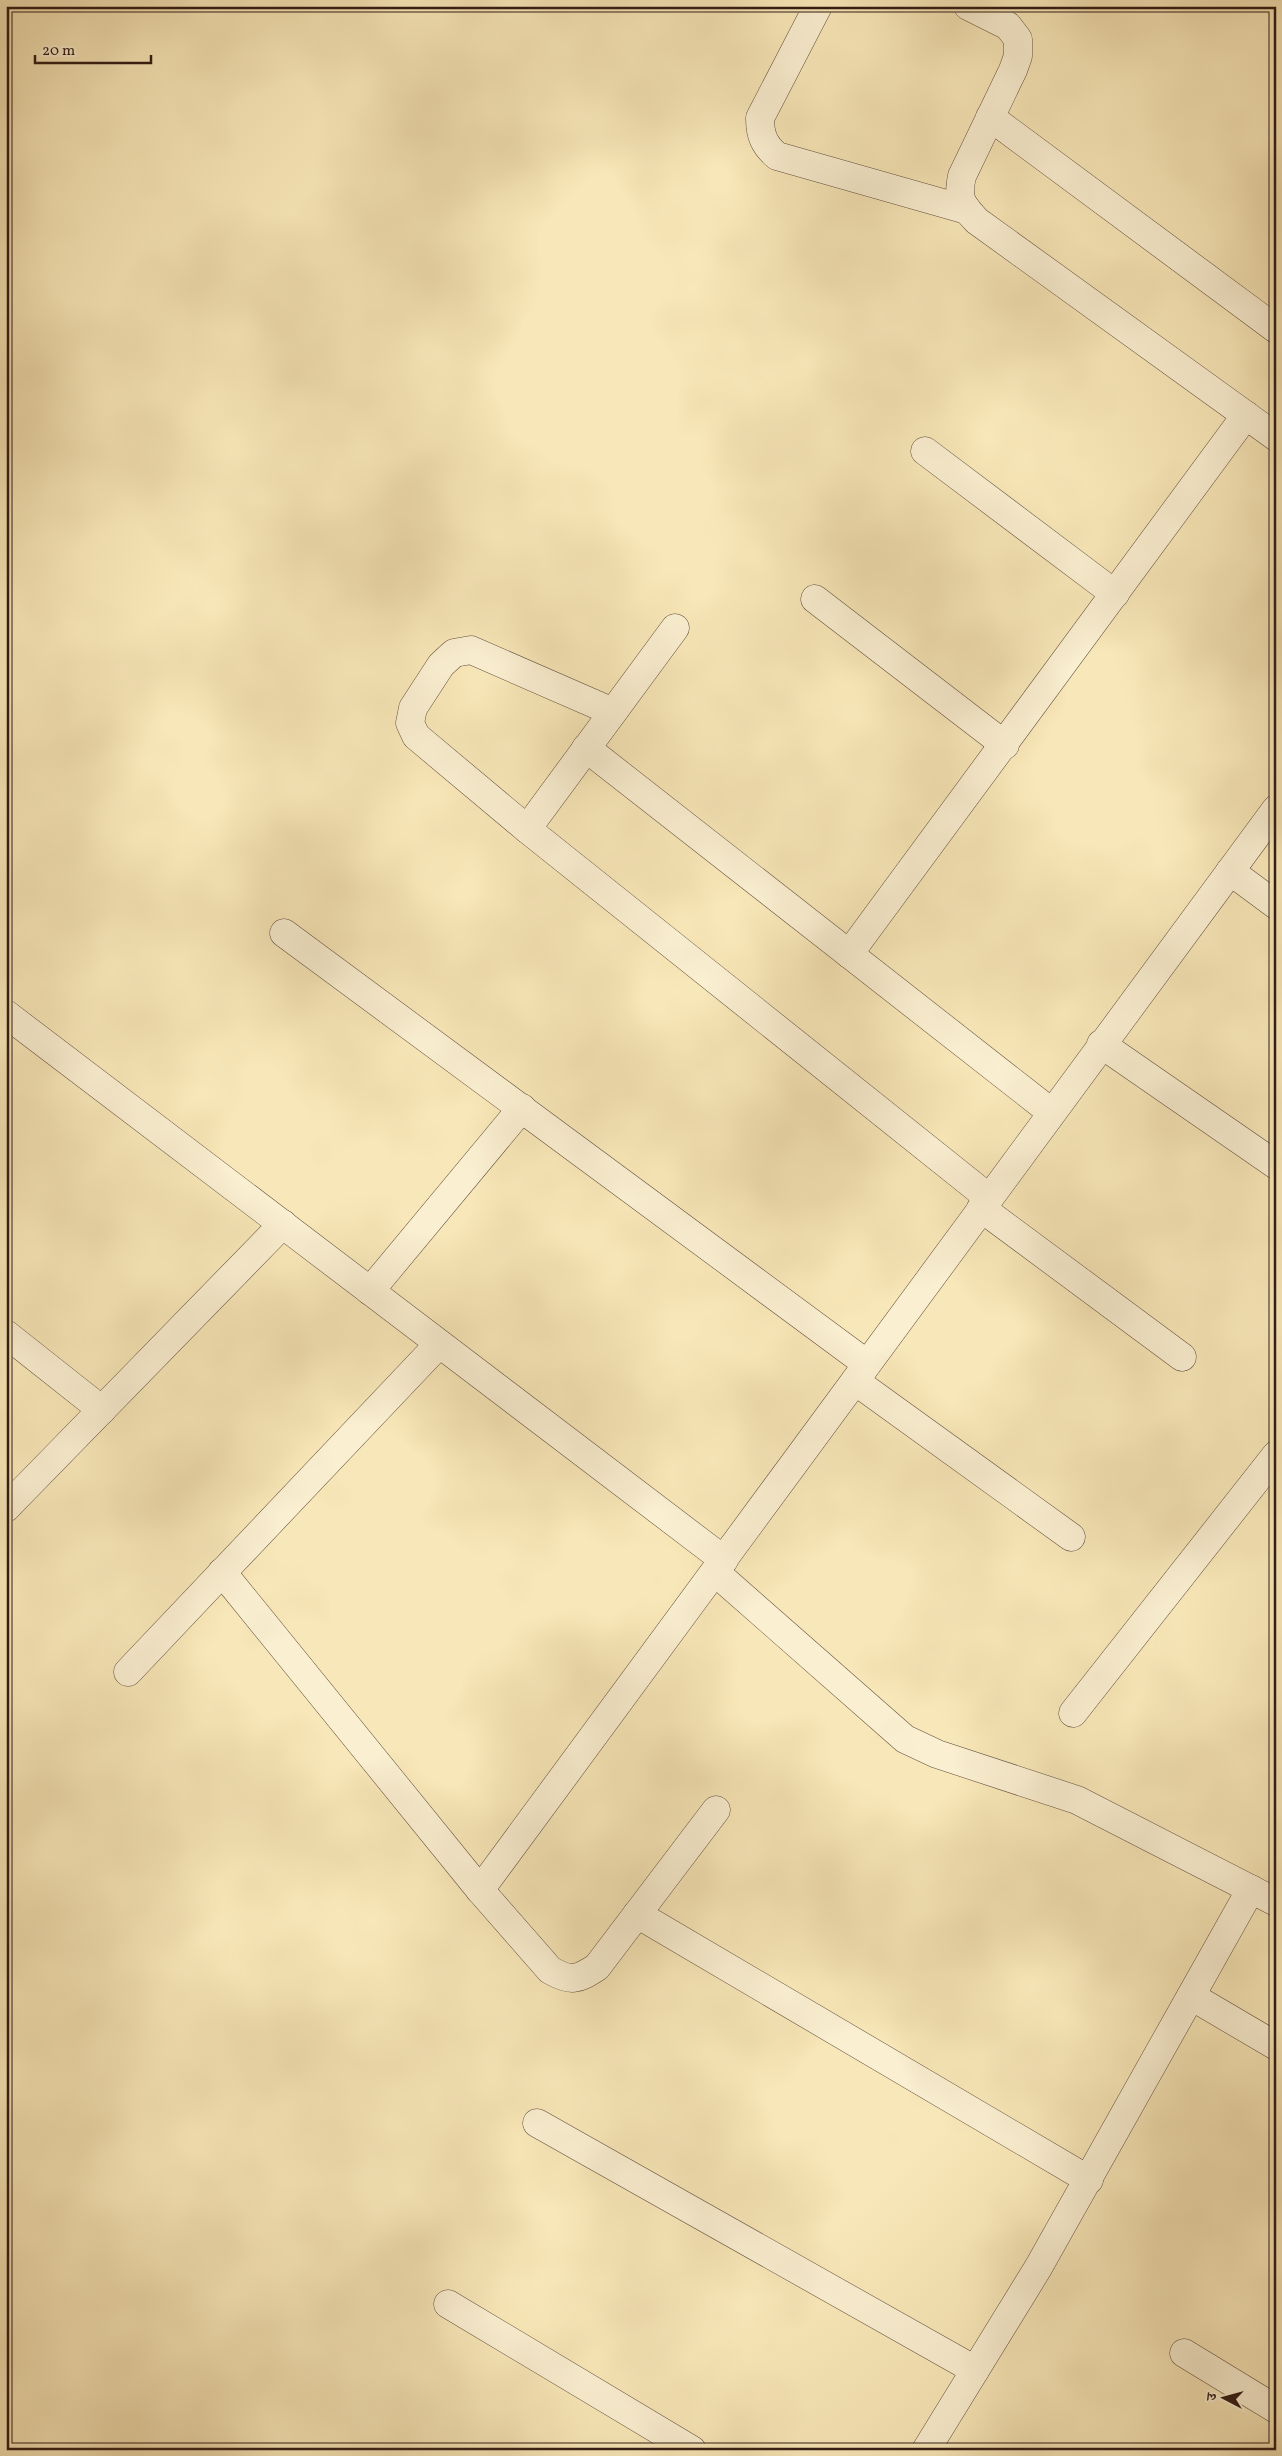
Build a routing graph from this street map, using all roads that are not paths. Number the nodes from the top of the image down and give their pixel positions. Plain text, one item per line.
1 (818, 6) edge
2 (968, 6) edge
3 (990, 117) junction
4 (967, 210) junction
5 (1276, 329) edge
6 (1246, 416) junction
7 (1276, 436) edge
8 (925, 451) dead end
9 (1115, 594) junction
10 (815, 599) dead end
11 (674, 628) dead end
12 (613, 712) junction
13 (1005, 745) junction
14 (586, 748) junction
15 (1276, 809) edge
16 (527, 829) junction
17 (1230, 871) junction
18 (1276, 905) edge
19 (284, 933) dead end
20 (849, 954) junction
21 (6, 1014) edge
22 (1101, 1044) junction
23 (522, 1108) junction
24 (1051, 1112) junction
25 (1276, 1165) edge
26 (985, 1203) junction
27 (283, 1224) junction
28 (370, 1291) junction
29 (6, 1334) edge
30 (439, 1344) junction
31 (1182, 1357) dead end
32 (861, 1372) junction
33 (102, 1410) junction
34 (1276, 1455) edge
35 (6, 1508) edge
36 (1071, 1537) dead end
37 (720, 1566) junction
38 (222, 1572) junction
39 (128, 1672) dead end
40 (1073, 1713) dead end
41 (716, 1810) dead end
42 (480, 1890) junction
43 (1269, 1898) edge
44 (637, 1914) junction
45 (1191, 1996) junction
46 (1276, 2046) edge
47 (537, 2123) dead end
48 (1089, 2180) junction
49 (448, 2304) dead end
50 (1184, 2353) dead end
51 (975, 2370) junction
52 (1276, 2409) edge
53 (692, 2450) edge
54 (926, 2450) edge

1 - 4 street
2 - 3 street
3 - 4 street
3 - 5 street
4 - 6 street
6 - 7 street
6 - 9 street
8 - 9 street
9 - 13 street
10 - 13 street
11 - 12 street
12 - 14 street
12 - 16 street
13 - 20 street
14 - 16 street
14 - 20 street
15 - 17 street
16 - 26 street
17 - 18 street
17 - 22 street
19 - 23 street
20 - 24 street
21 - 27 street
22 - 24 street
22 - 25 street
23 - 28 street
23 - 32 street
24 - 26 street
26 - 31 street
26 - 32 street
27 - 28 street
27 - 33 street
28 - 30 street
29 - 33 street
30 - 37 street
30 - 38 street
32 - 36 street
32 - 37 street
33 - 35 street
34 - 40 street
37 - 42 street
37 - 43 street
38 - 39 street
38 - 42 street
41 - 44 street
42 - 44 street
43 - 45 street
44 - 48 street
45 - 46 street
45 - 48 street
47 - 51 street
48 - 51 street
49 - 53 street
50 - 52 street
51 - 54 street

